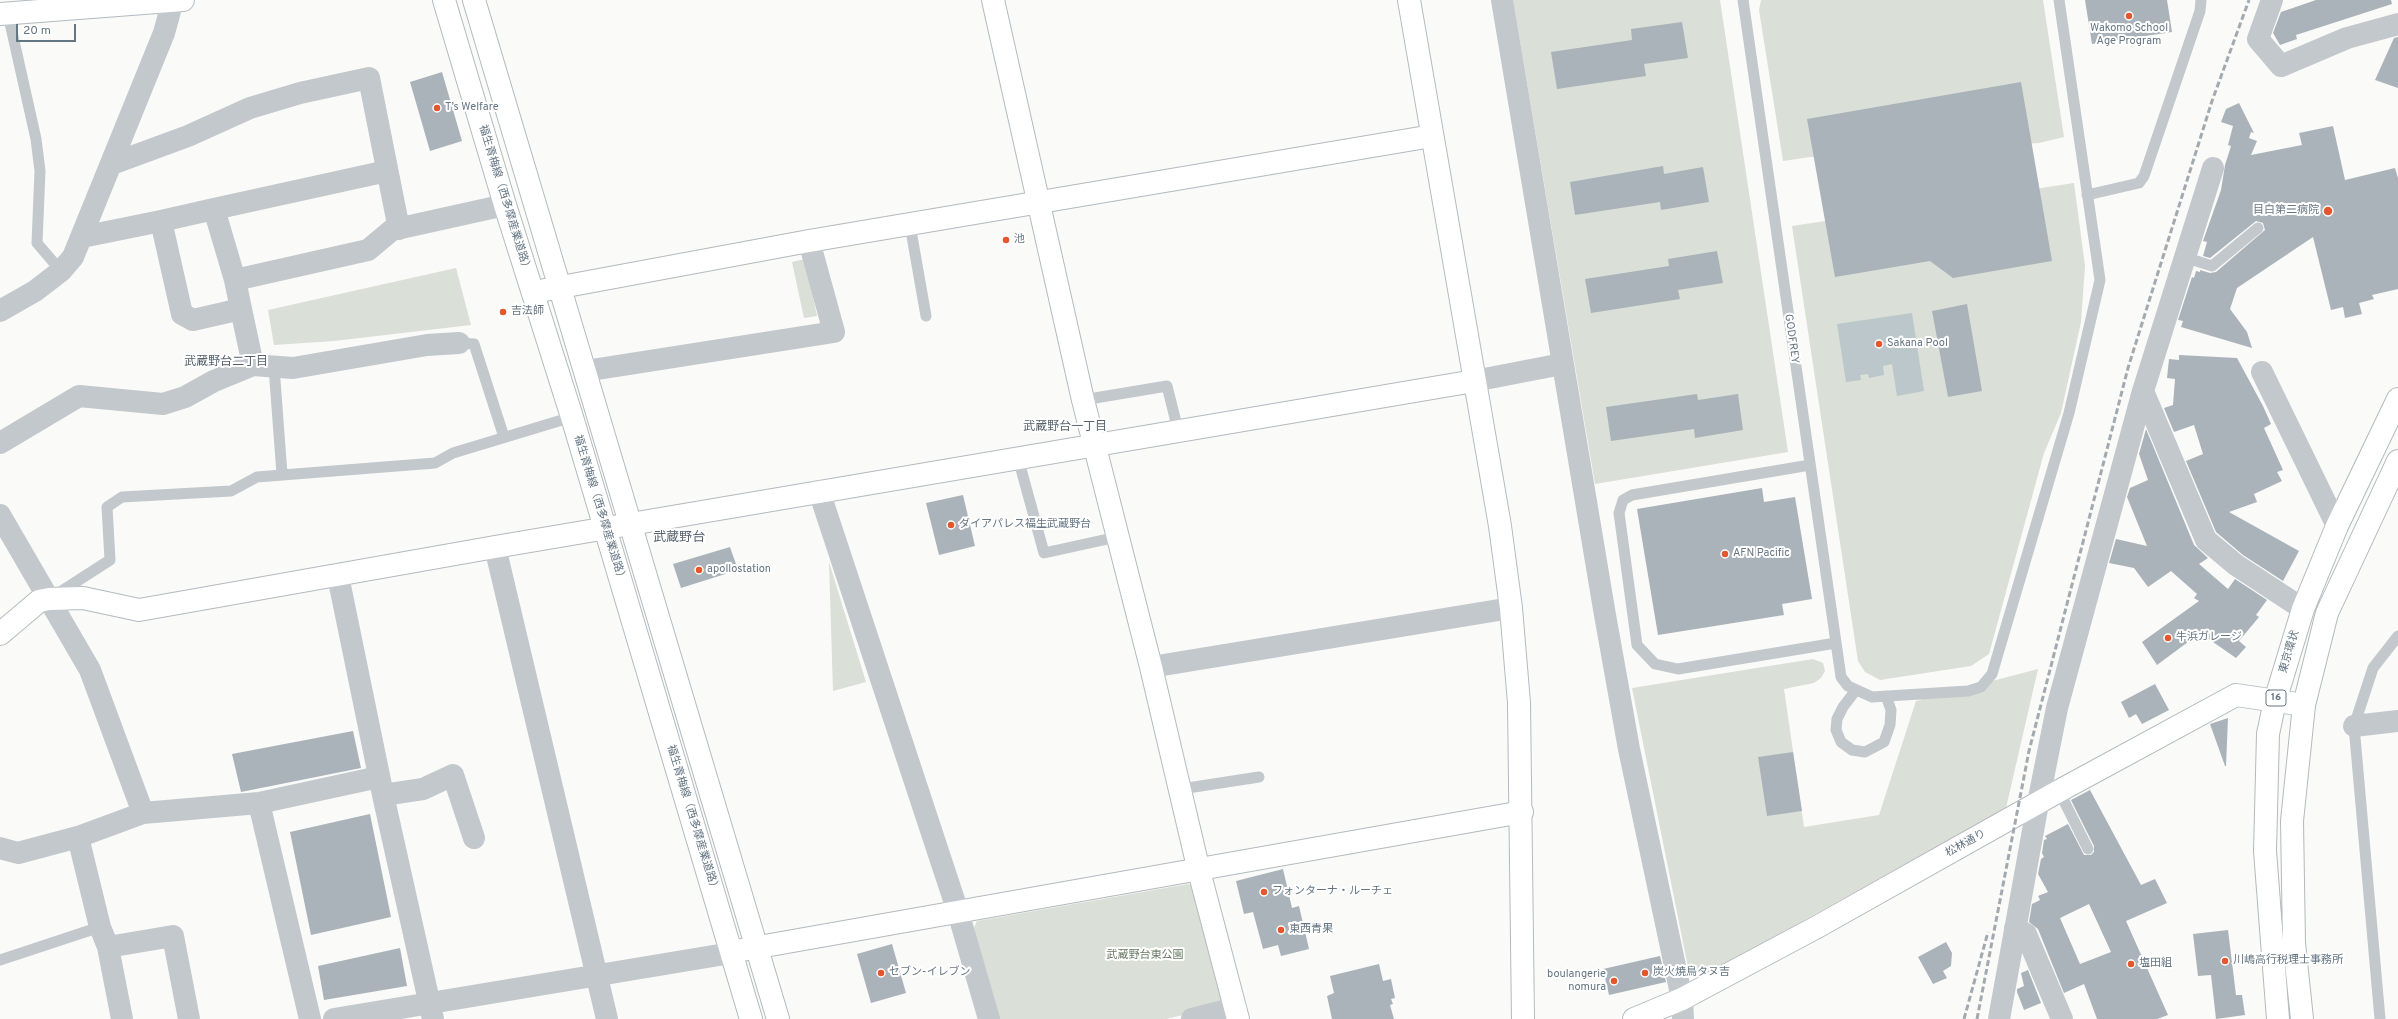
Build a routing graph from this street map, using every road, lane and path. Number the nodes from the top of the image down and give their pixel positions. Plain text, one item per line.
1 (176, 0) edge
2 (444, 0) edge
3 (474, 0) edge
4 (993, 0) edge
5 (1409, 0) edge
6 (1502, 0) edge
7 (1743, 0) edge
8 (2059, 0) edge
9 (2201, 0) edge
10 (2272, 0) edge
11 (4, 14) edge
12 (2398, 24) edge
13 (1432, 136) junction
14 (112, 164) junction
15 (2213, 168) dead end
16 (387, 171) junction
17 (2087, 196) junction
18 (1039, 202) junction
19 (505, 205) junction
20 (214, 209) junction
21 (161, 221) junction
22 (910, 225) junction
23 (2258, 228) dead end
24 (399, 229) junction
25 (82, 237) junction
26 (810, 241) junction
27 (2184, 257) junction
28 (61, 271) junction
29 (235, 280) junction
30 (559, 286) junction
31 (532, 293) junction
32 (241, 309) junction
33 (0, 311) edge
34 (926, 316) dead end
35 (459, 343) joint
36 (1562, 364) junction
37 (253, 365) junction
38 (274, 367) junction
39 (585, 371) junction
40 (2262, 372) dead end
41 (1474, 381) junction
42 (2143, 391) junction
43 (2398, 399) edge
44 (1083, 400) junction
45 (572, 417) junction
46 (1178, 430) junction
47 (504, 437) junction
48 (0, 443) edge
49 (1094, 444) junction
50 (1018, 458) junction
51 (2398, 461) edge
52 (1810, 465) junction
53 (282, 474) junction
54 (819, 491) junction
55 (0, 515) edge
56 (631, 524) junction
57 (2337, 526) junction
58 (605, 529) junction
59 (1117, 537) junction
60 (495, 547) junction
61 (338, 576) junction
62 (49, 599) junction
63 (1511, 608) junction
64 (2303, 609) junction
65 (0, 634) edge
66 (2398, 636) edge
67 (1836, 644) junction
68 (1151, 667) junction
69 (1856, 690) junction
70 (1886, 696) junction
71 (2275, 701) junction
72 (2304, 705) junction
73 (2398, 721) edge
74 (2354, 726) junction
75 (1259, 777) dead end
76 (381, 786) junction
77 (1181, 789) junction
78 (2059, 791) junction
79 (259, 803) junction
80 (2038, 803) junction
81 (1522, 812) junction
82 (143, 813) junction
83 (78, 837) junction
84 (474, 838) dead end
85 (0, 848) edge
86 (2088, 849) dead end
87 (1199, 871) junction
88 (958, 912) junction
89 (100, 927) junction
90 (2015, 928) junction
91 (108, 947) junction
92 (757, 947) junction
93 (731, 953) junction
94 (0, 960) edge
95 (597, 977) junction
96 (1682, 1009) edge
97 (431, 1012) edge
98 (1237, 1014) edge
99 (122, 1019) edge
100 (188, 1019) edge
101 (310, 1019) edge
102 (334, 1019) edge
103 (607, 1019) edge
104 (751, 1019) edge
105 (778, 1019) edge
106 (989, 1019) edge
107 (1192, 1019) edge
108 (1523, 1019) edge
109 (1634, 1019) edge
110 (1999, 1019) edge
111 (2062, 1019) edge
112 (2278, 1019) edge
113 (2302, 1019) edge
114 (2380, 1019) edge

1 - 11 main road
1 - 14 street
2 - 19 main road, 福生青梅線（西多摩産業道路）
3 - 30 main road
4 - 18 main road
5 - 13 main road
6 - 36 street
7 - 52 lane, GODFREY
8 - 17 lane
9 - 17 lane
10 - 12 street
11 - 28 lane
13 - 18 main road
13 - 41 main road
14 - 16 street
14 - 25 street
15 - 27 street
16 - 20 street
16 - 24 street
17 - 70 lane
18 - 22 main road
18 - 44 main road
19 - 24 street
19 - 31 main road, 福生青梅線（西多摩産業道路）
20 - 21 street
20 - 29 street
21 - 25 street
21 - 32 street
22 - 26 main road
22 - 34 lane
23 - 27 lane
24 - 29 street
25 - 28 street
26 - 30 main road
26 - 39 street
27 - 42 street
28 - 33 street
29 - 32 street
30 - 31 main road
30 - 39 main road
31 - 45 main road, 福生青梅線（西多摩産業道路）
32 - 37 street
35 - 38 street
35 - 47 lane
36 - 41 street
36 - 96 street
37 - 38 street
37 - 48 street
38 - 53 lane
39 - 56 main road
40 - 57 street
41 - 46 main road
41 - 63 main road
42 - 64 street
42 - 80 street
43 - 57 main road, 東京環状 / 16
44 - 46 lane
44 - 49 main road
45 - 47 lane
45 - 58 main road, 福生青梅線（西多摩産業道路）
46 - 49 main road
47 - 53 lane
49 - 50 main road
49 - 59 main road
50 - 54 main road
50 - 59 lane
51 - 72 main road
52 - 67 lane, GODFREY
52 - 67 lane
53 - 62 lane
54 - 56 main road
54 - 88 street
55 - 62 street
56 - 58 main road
56 - 92 main road
57 - 64 main road, 東京環状 / 16
58 - 60 main road
58 - 93 main road, 福生青梅線（西多摩産業道路）
59 - 68 main road
60 - 61 main road
60 - 95 street
61 - 62 main road
61 - 76 street
62 - 65 main road
62 - 82 street
63 - 68 street
63 - 81 main road
64 - 71 main road, 東京環状 / 16
66 - 74 lane
67 - 69 lane, GODFREY
68 - 77 main road
69 - 70 lane
69 - 70 lane
71 - 72 main road, 松林通り
71 - 78 main road, 松林通り
71 - 112 main road, 東京環状 / 16
72 - 113 main road
73 - 74 street
74 - 114 lane
75 - 77 lane
76 - 79 street
76 - 84 street
76 - 97 street
77 - 87 main road
78 - 80 main road, 松林通り
78 - 86 lane
79 - 82 street
79 - 101 street
80 - 90 street
80 - 96 main road, 松林通り
81 - 87 main road
81 - 108 main road
82 - 83 street
83 - 85 street
83 - 89 street
87 - 88 main road
87 - 98 main road
88 - 92 main road
88 - 106 street
89 - 91 street
89 - 94 lane
90 - 110 street
90 - 111 street
91 - 99 street
91 - 100 street
92 - 93 main road
92 - 105 main road
93 - 95 street
93 - 104 main road, 福生青梅線（西多摩産業道路）
95 - 97 street
95 - 103 street
96 - 109 main road, 松林通り
97 - 102 street
98 - 107 street

